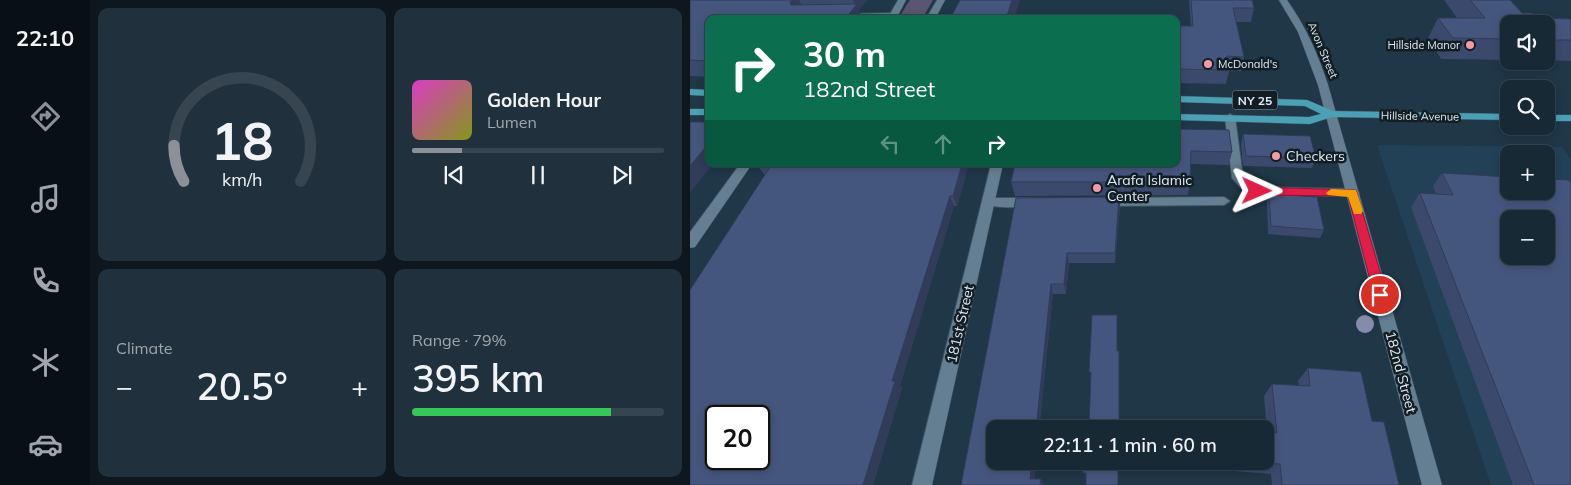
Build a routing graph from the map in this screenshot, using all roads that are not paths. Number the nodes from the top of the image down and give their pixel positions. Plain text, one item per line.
1 (902, 0) edge
2 (941, 0) edge
3 (1283, 0) edge
4 (893, 15) edge
5 (932, 15) edge
6 (690, 92) edge
7 (705, 93) edge
8 (1180, 99) edge
9 (690, 112) edge
10 (705, 112) edge
11 (1332, 114) junction
12 (1180, 117) edge
13 (1230, 117) junction
14 (1500, 117) edge
15 (1555, 118) edge
16 (1570, 119) edge
17 (744, 167) edge
18 (996, 167) edge
19 (1352, 193) junction
20 (1224, 201) dead end
21 (988, 202) junction
22 (1049, 202) edge
23 (1088, 202) edge
24 (690, 243) edge
25 (922, 485) edge
26 (1432, 485) edge

1 - 4 street
2 - 5 street
3 - 11 street, Avon Street
6 - 7 main road
8 - 11 main road, Hillside Avenue / NY 25
9 - 10 main road
11 - 13 main road, Hillside Avenue / NY 25
11 - 14 main road, Hillside Avenue / NY 25
11 - 19 street, 182nd Street
12 - 13 main road, Hillside Avenue / NY 25
13 - 19 lane
15 - 16 main road
17 - 24 street
18 - 21 street, 181st Street
19 - 26 street, 182nd Street
20 - 23 lane
21 - 22 lane
21 - 25 street, 181st Street

